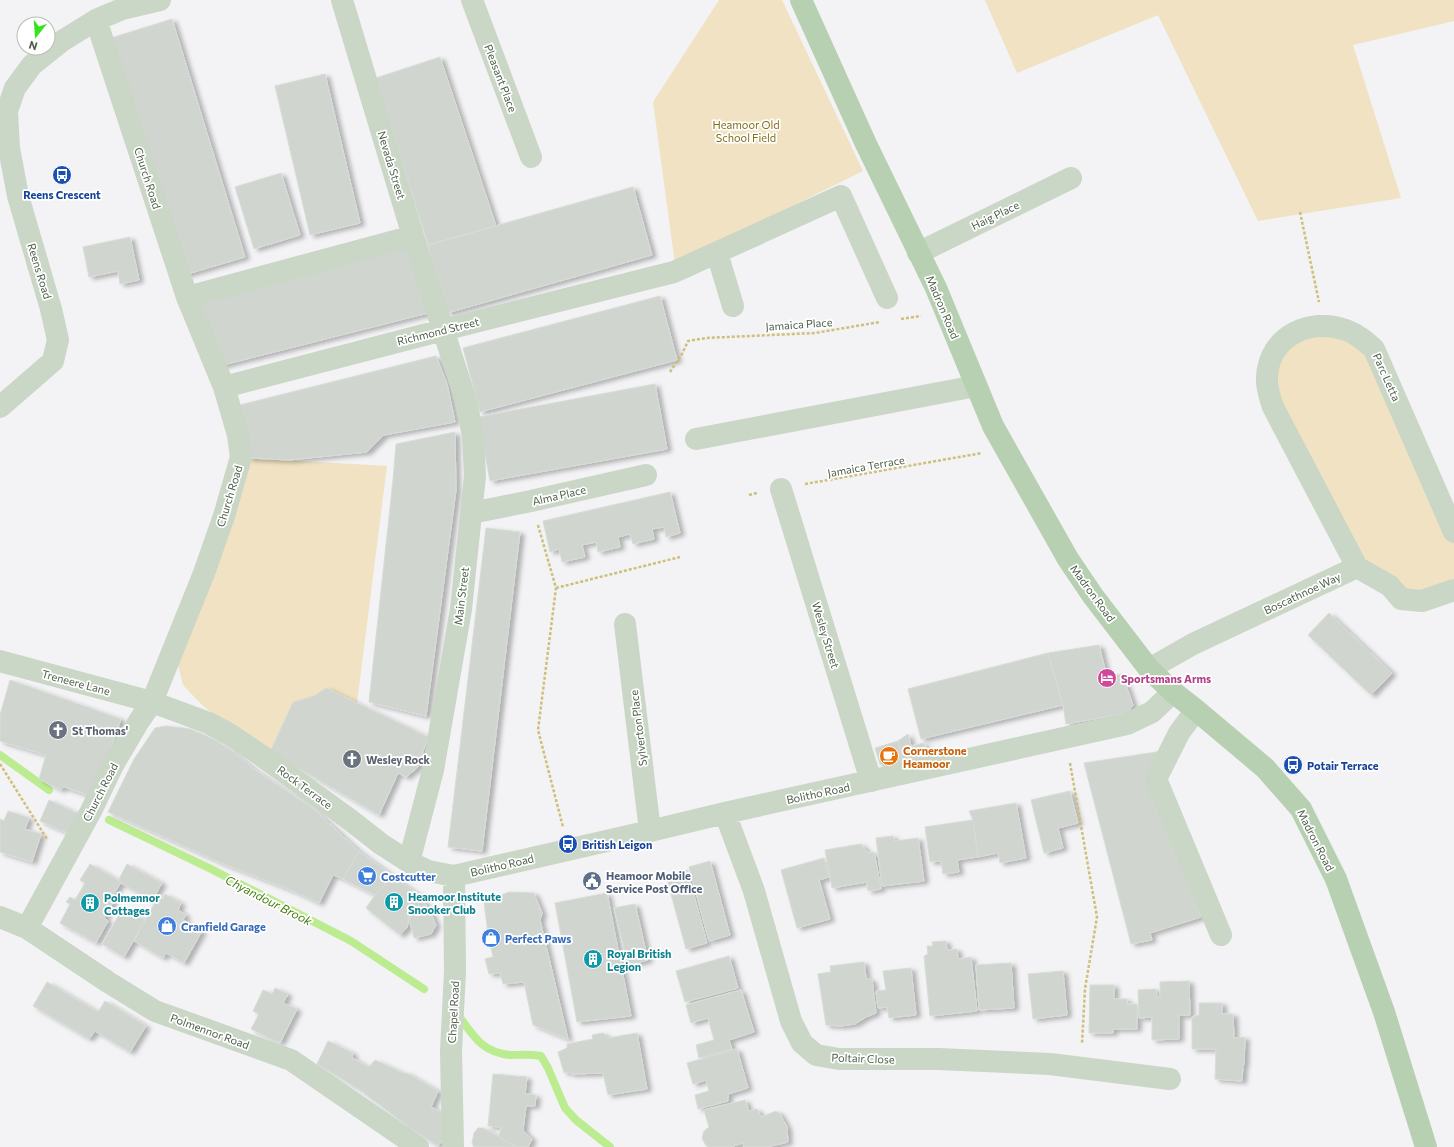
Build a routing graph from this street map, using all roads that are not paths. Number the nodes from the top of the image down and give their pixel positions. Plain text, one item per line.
1 (160, 0) edge
2 (342, 0) edge
3 (472, 0) edge
4 (801, 0) edge
5 (96, 20) junction
6 (4, 112) edge
7 (531, 157) dead end
8 (1071, 178) dead end
9 (414, 236) junction
10 (718, 253) junction
11 (918, 253) junction
12 (187, 298) junction
13 (887, 298) dead end
14 (733, 306) dead end
15 (443, 330) junction
16 (224, 386) junction
17 (976, 386) junction
18 (0, 407) edge
19 (696, 438) dead end
20 (646, 475) dead end
21 (781, 489) road end
22 (471, 513) junction
23 (1454, 532) edge
24 (1357, 567) junction
25 (1454, 590) edge
26 (625, 624) dead end
27 (0, 661) edge
28 (1149, 668) junction
29 (1173, 692) junction
30 (152, 702) junction
31 (1196, 710) junction
32 (871, 781) junction
33 (725, 813) junction
34 (650, 832) junction
35 (409, 862) junction
36 (454, 876) junction
37 (0, 917) edge
38 (27, 928) junction
39 (1221, 935) dead end
40 (1170, 1079) dead end
41 (418, 1147) edge
42 (453, 1147) edge
43 (1426, 1147) edge

1 - 5 street
2 - 9 street, Nevada Street
3 - 7 street, Pleasant Place
4 - 11 main road, Madron Road
5 - 6 street
5 - 12 street, Church Road
6 - 18 street, Reens Road
8 - 11 street, Haig Place
9 - 12 street
9 - 15 street, Nevada Street
10 - 13 street, Richmond Street
10 - 14 street
10 - 15 street, Richmond Street
11 - 17 main road, Madron Road
12 - 16 street, Church Road
15 - 16 street, Richmond Street
15 - 22 street, Main Street
16 - 30 street, Church Road
17 - 19 street
17 - 28 main road, Madron Road
20 - 22 street, Alma Place
21 - 32 street, Wesley Street
22 - 35 street, Main Street
23 - 24 street, Parc Letta
24 - 25 street
24 - 28 street, Boscathnoe Way
26 - 34 street, Sylverton Place
27 - 30 street, Treneere Lane
28 - 29 main road, Madron Road
29 - 31 main road, Madron Road
29 - 32 street, Bolitho Road
30 - 35 street, Rock Terrace
30 - 38 street, Church Road
31 - 39 street
31 - 43 main road, Madron Road
32 - 33 street, Bolitho Road
33 - 34 street, Bolitho Road
33 - 40 street, Poltair Close
34 - 36 street, Bolitho Road
35 - 36 street, Rock Terrace
36 - 42 street, Chapel Road
37 - 38 street, Polmennor Road
38 - 41 street, Polmennor Road

